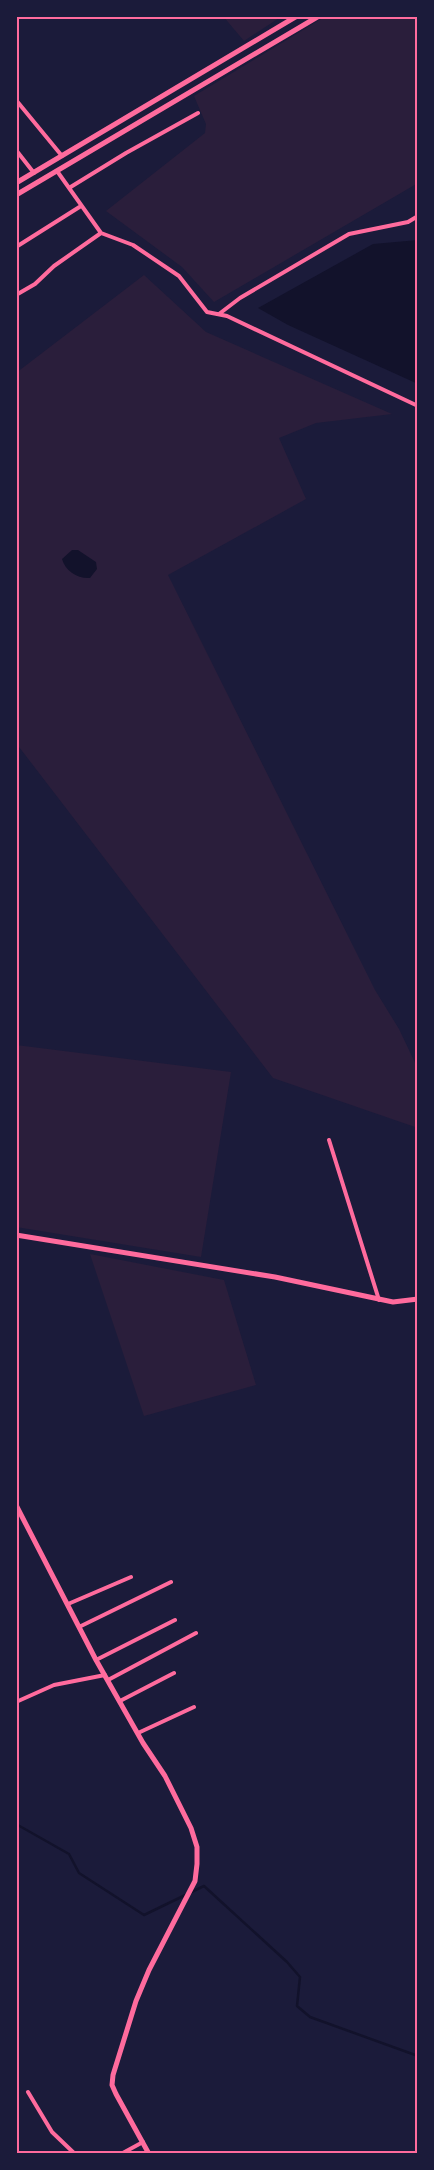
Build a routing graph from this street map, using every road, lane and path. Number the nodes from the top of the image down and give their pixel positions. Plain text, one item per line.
1 (297, 16) edge
2 (319, 16) edge
3 (208, 70) junction
4 (214, 79) junction
5 (16, 100) edge
6 (16, 109) edge
7 (24, 109) junction
8 (198, 113) dead end
9 (16, 150) edge
10 (62, 156) junction
11 (57, 172) junction
12 (34, 173) junction
13 (16, 183) edge
14 (69, 188) junction
15 (16, 195) edge
16 (81, 206) junction
17 (418, 216) edge
18 (101, 233) junction
19 (16, 248) edge
20 (16, 295) edge
21 (219, 314) junction
22 (418, 406) edge
23 (329, 1140) dead end
24 (16, 1235) edge
25 (418, 1298) edge
26 (379, 1300) junction
27 (16, 1505) edge
28 (131, 1577) dead end
29 (171, 1582) dead end
30 (68, 1604) junction
31 (175, 1620) dead end
32 (79, 1626) junction
33 (196, 1633) dead end
34 (96, 1660) junction
35 (174, 1673) dead end
36 (107, 1678) junction
37 (120, 1701) junction
38 (16, 1702) edge
39 (194, 1706) dead end
40 (138, 1733) junction
41 (28, 2092) dead end
42 (143, 2142) junction
43 (75, 2154) edge
44 (121, 2154) edge
45 (149, 2154) edge

1 - 3 street
2 - 4 street
3 - 4 street
3 - 10 street
4 - 11 street
5 - 7 street
6 - 7 street
7 - 10 street
8 - 14 street
9 - 12 street
10 - 12 street
11 - 14 street
11 - 15 street
12 - 13 street
14 - 16 street
16 - 18 street
16 - 19 street
17 - 21 street
18 - 20 street
18 - 21 street
21 - 22 street
23 - 26 street
24 - 26 street
25 - 26 street
27 - 30 street
28 - 30 street
29 - 32 street
30 - 32 street
31 - 34 street
32 - 34 street
33 - 36 street
34 - 36 street
35 - 37 street
36 - 37 street
36 - 38 street
37 - 40 street
39 - 40 street
40 - 42 street
41 - 43 street
42 - 44 street
42 - 45 street

